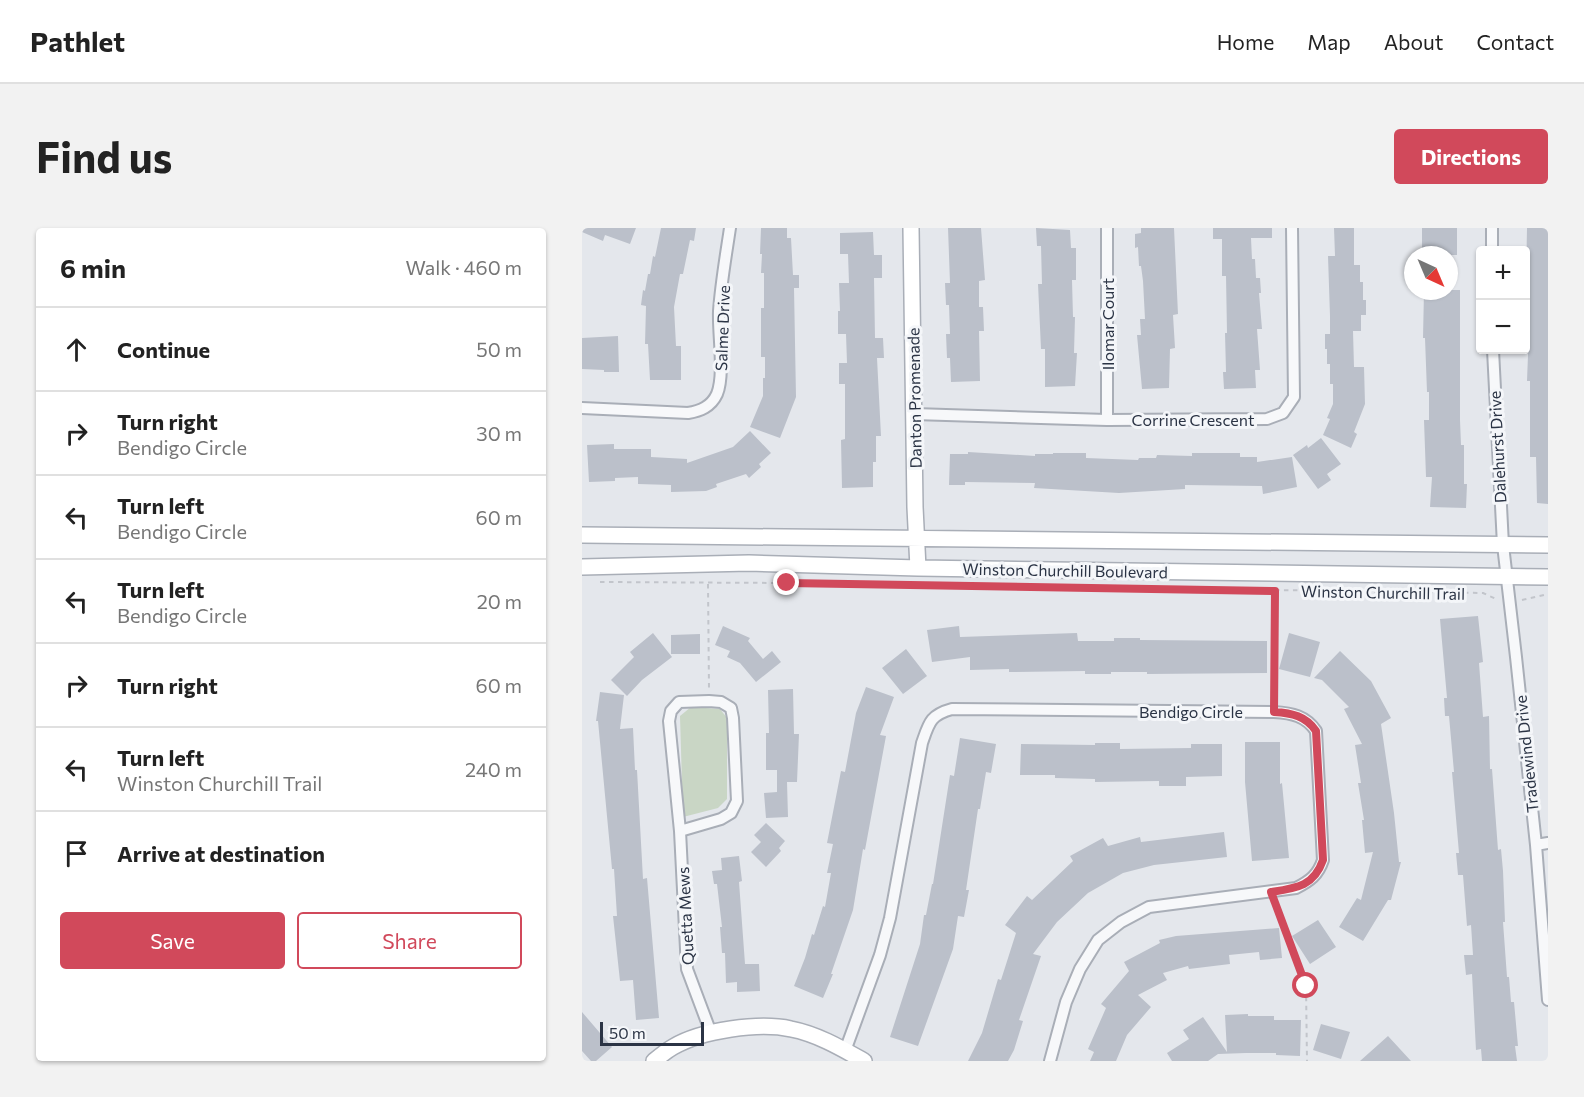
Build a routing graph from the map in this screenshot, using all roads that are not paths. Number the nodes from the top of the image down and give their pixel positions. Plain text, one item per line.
1 (730, 228) edge
2 (911, 228) edge
3 (1107, 228) edge
4 (1292, 228) edge
5 (1492, 228) edge
6 (1492, 246) edge
7 (1493, 354) edge
8 (582, 408) edge
9 (914, 414) junction
10 (1107, 420) junction
11 (582, 535) edge
12 (917, 538) junction
13 (1503, 545) junction
14 (1548, 545) edge
15 (582, 567) edge
16 (918, 568) junction
17 (1507, 576) junction
18 (1548, 577) edge
19 (680, 831) junction
20 (1548, 843) edge
21 (1536, 845) junction
22 (1548, 1000) edge
23 (711, 1033) junction
24 (845, 1051) junction
25 (654, 1061) edge
26 (864, 1061) edge
27 (1050, 1061) edge

1 - 8 street, Salme Drive
2 - 9 main road, Danton Promenade
3 - 10 street, Ilomar Court
4 - 10 street, Corrine Crescent
5 - 6 street
7 - 13 street, Dalehurst Drive
9 - 10 street, Corrine Crescent
9 - 12 main road, Danton Promenade
11 - 12 main road, Winston Churchill Boulevard
12 - 13 main road, Winston Churchill Boulevard
12 - 16 main road, Danton Promenade
13 - 14 main road, Winston Churchill Boulevard
13 - 17 street, Tradewind Drive
15 - 16 main road, Winston Churchill Boulevard
16 - 17 main road, Winston Churchill Boulevard
17 - 18 main road, Winston Churchill Boulevard
17 - 21 street, Tradewind Drive
19 - 19 street, Quetta Mews
19 - 23 street, Quetta Mews
20 - 21 street
21 - 22 street, Tradewind Drive
23 - 24 main road
23 - 25 main road
24 - 26 main road
24 - 27 street, Bendigo Circle

